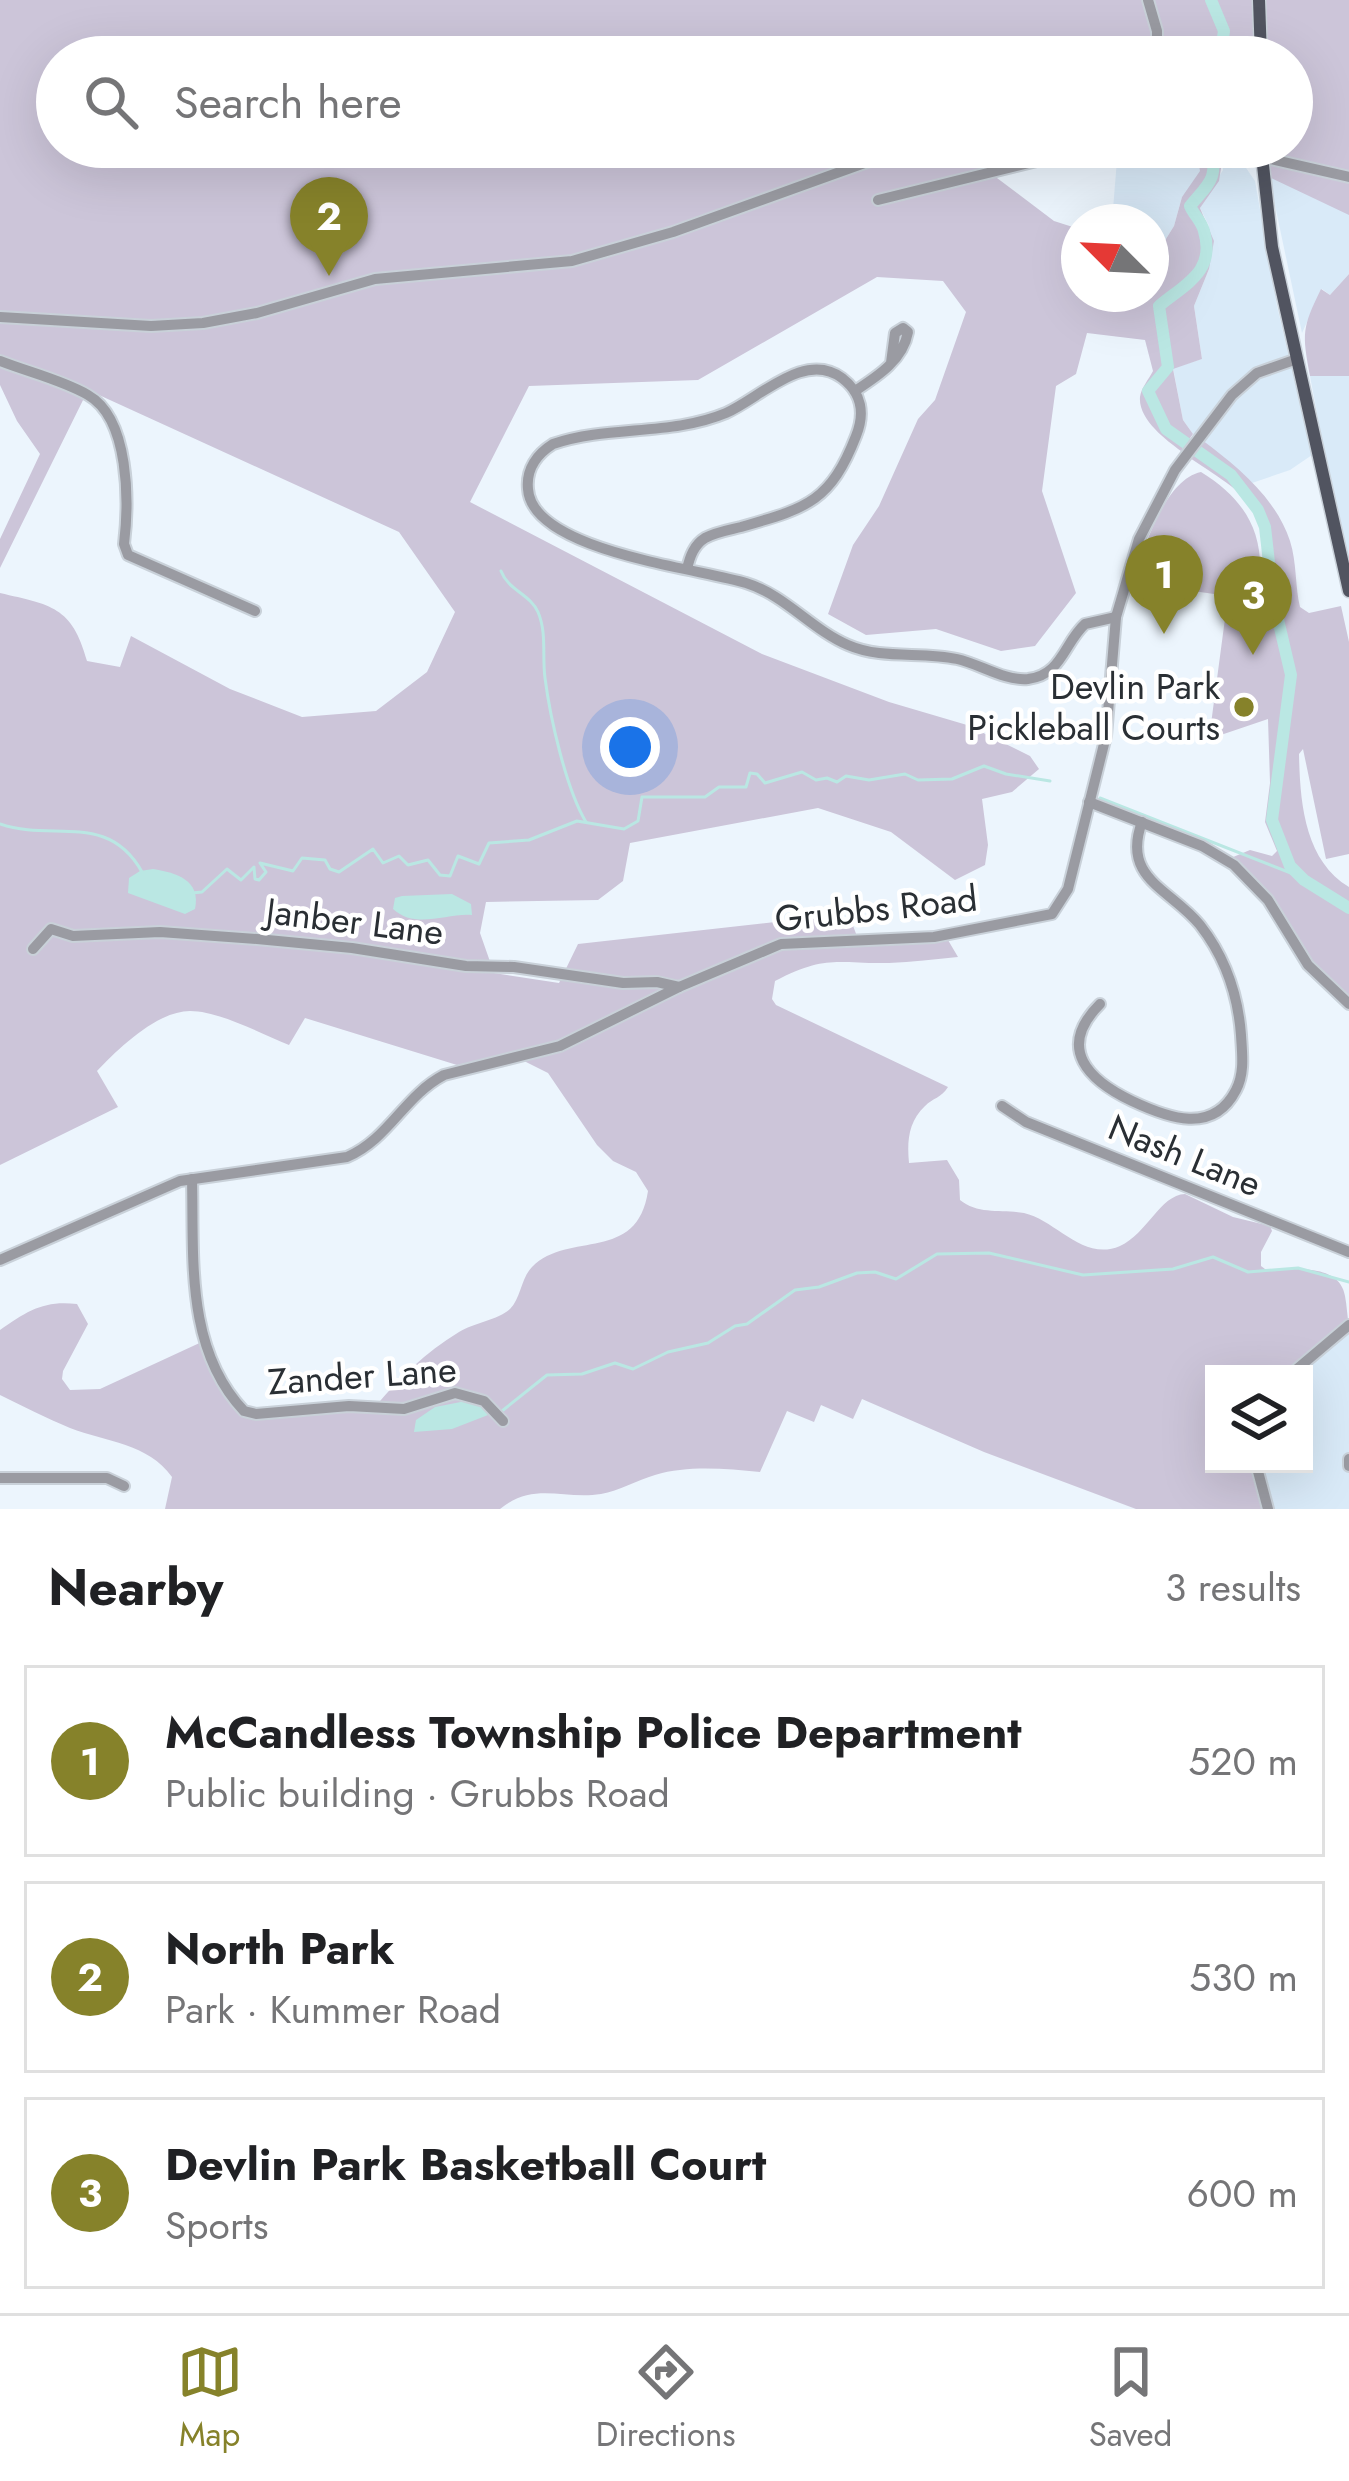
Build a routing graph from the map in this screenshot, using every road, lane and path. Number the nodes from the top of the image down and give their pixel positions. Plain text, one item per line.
1 (1148, 0) edge
2 (1258, 0) edge
3 (1157, 36) edge
4 (1261, 36) edge
5 (1313, 167) edge
6 (851, 168) edge
7 (1008, 168) edge
8 (1262, 168) edge
9 (1349, 177) edge
10 (878, 200) dead end
11 (0, 317) edge
12 (1297, 358) junction
13 (0, 361) edge
14 (891, 363) dead end
15 (855, 391) junction
16 (687, 568) junction
17 (1349, 591) edge
18 (255, 611) dead end
19 (1116, 617) junction
20 (1088, 802) junction
21 (1142, 822) junction
22 (33, 950) dead end
23 (680, 987) junction
24 (1100, 1004) dead end
25 (1349, 1004) edge
26 (1002, 1106) dead end
27 (192, 1179) junction
28 (1349, 1252) edge
29 (0, 1260) edge
30 (1349, 1325) edge
31 (1302, 1365) edge
32 (503, 1421) dead end
33 (1258, 1473) edge
34 (0, 1478) edge
35 (124, 1486) dead end
36 (1268, 1509) edge

1 - 3 street
2 - 4 main road
5 - 9 street
6 - 11 street
7 - 10 street
8 - 12 main road
12 - 17 main road
12 - 19 street, Grubbs Road
13 - 18 street
14 - 15 street
15 - 16 street
15 - 16 street
16 - 19 street
19 - 20 street, Grubbs Road
20 - 21 street
20 - 23 street, Grubbs Road
21 - 24 street
21 - 25 street
22 - 23 street, Janber Lane
23 - 27 street, Grubbs Road
26 - 28 street, Nash Lane
27 - 29 street, Grubbs Road
27 - 32 street, Zander Lane
30 - 31 street
33 - 36 street
34 - 35 street

